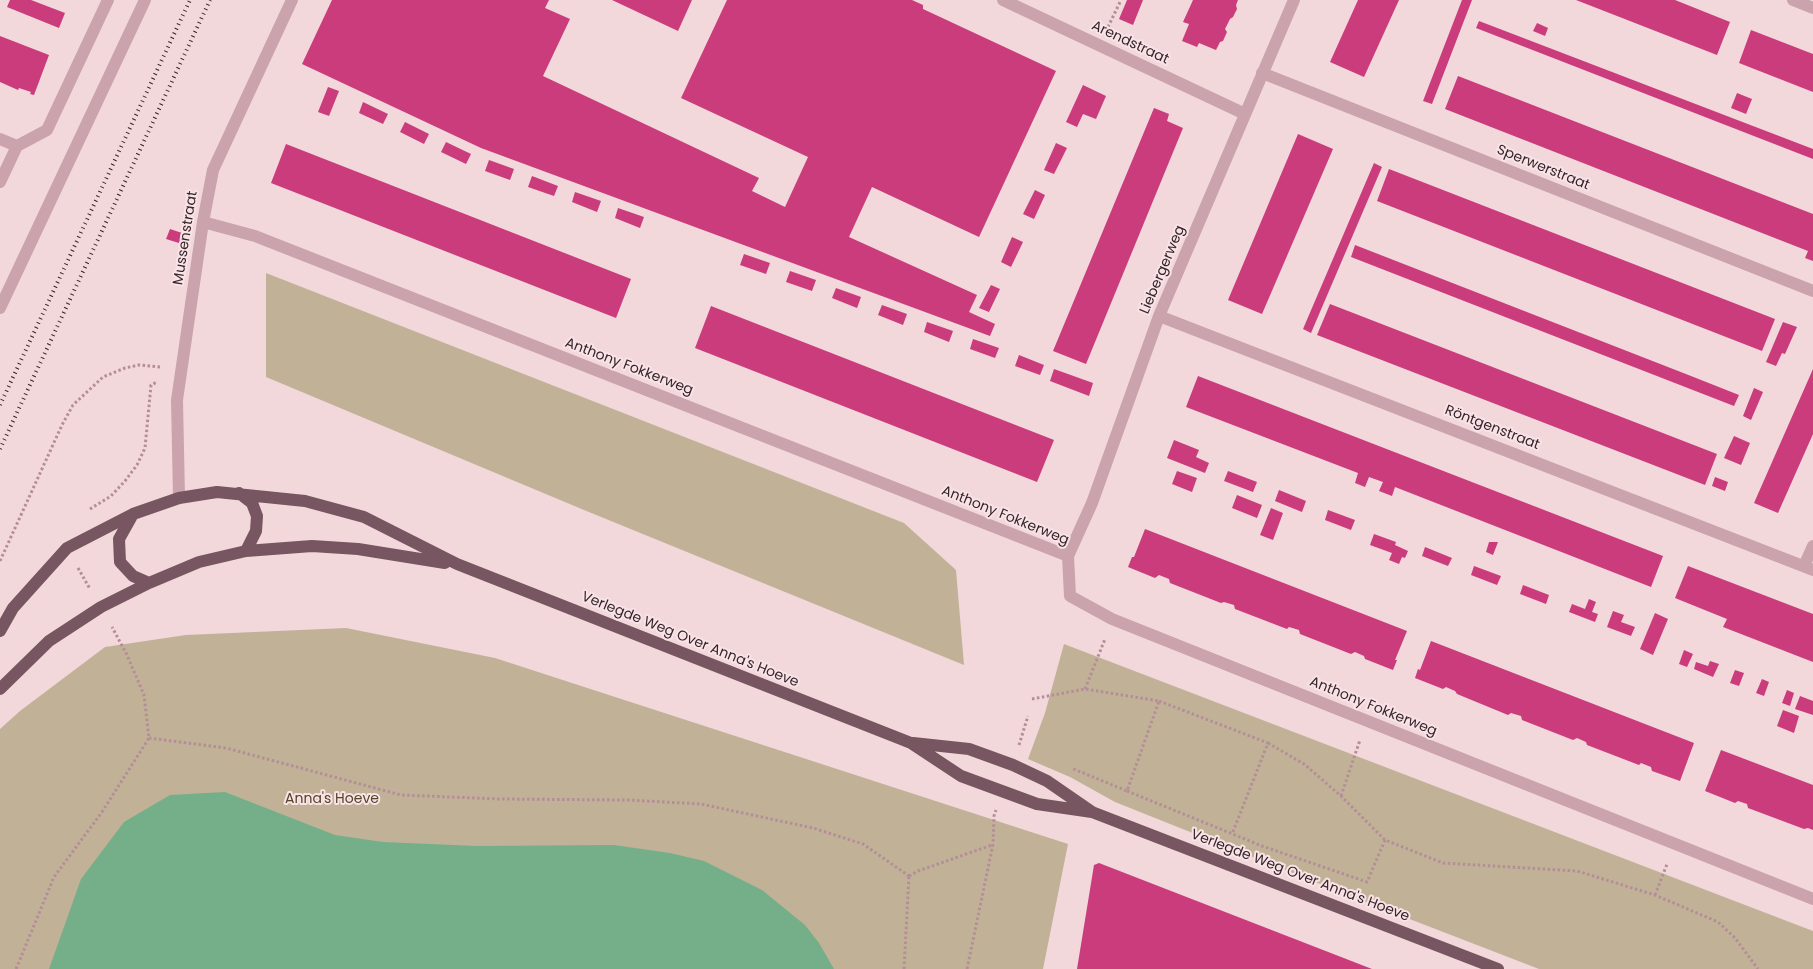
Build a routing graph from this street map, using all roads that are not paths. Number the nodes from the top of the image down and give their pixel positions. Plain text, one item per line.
1 (108, 0) edge
2 (145, 0) edge
3 (292, 0) edge
4 (1003, 0) edge
5 (1294, 0) edge
6 (1793, 0) edge
7 (1813, 8) edge
8 (1262, 73) junction
9 (1245, 114) junction
10 (0, 139) edge
11 (16, 146) junction
12 (0, 182) edge
13 (203, 222) junction
14 (1813, 290) edge
15 (0, 308) edge
16 (1159, 316) junction
17 (240, 493) junction
18 (179, 498) junction
19 (133, 514) junction
20 (1813, 546) edge
21 (246, 551) junction
22 (1068, 556) junction
23 (457, 564) junction
24 (1809, 568) edge
25 (149, 582) junction
26 (0, 631) edge
27 (0, 689) edge
28 (911, 743) junction
29 (1092, 812) junction
30 (1813, 898) edge
31 (1498, 969) edge

1 - 11 street
2 - 15 street
3 - 13 street, Mussenstraat
4 - 9 street, Arendstraat
5 - 8 street, Liebergerweg
6 - 7 street
8 - 9 street, Liebergerweg
8 - 14 street, Sperwerstraat
9 - 16 street, Liebergerweg
10 - 11 street
11 - 12 street
13 - 18 street, Mussenstraat
13 - 22 street, Anthony Fokkerweg
16 - 22 street, Liebergerweg
16 - 24 street, Röntgenstraat
17 - 18 main road, Verlegde Weg Over Anna's Hoeve
17 - 21 main road
17 - 23 main road, Verlegde Weg Over Anna's Hoeve
18 - 19 main road, Verlegde Weg Over Anna's Hoeve
19 - 25 main road
19 - 26 main road, Verlegde Weg Over Anna's Hoeve
20 - 24 street
21 - 23 main road, Verlegde Weg Over Anna's Hoeve
21 - 25 main road, Verlegde Weg Over Anna's Hoeve
22 - 30 street, Anthony Fokkerweg
23 - 28 main road, Verlegde Weg Over Anna's Hoeve
25 - 27 main road, Verlegde Weg Over Anna's Hoeve
28 - 29 main road, Verlegde Weg Over Anna's Hoeve
28 - 29 main road, Verlegde Weg Over Anna's Hoeve
29 - 31 main road, Verlegde Weg Over Anna's Hoeve

